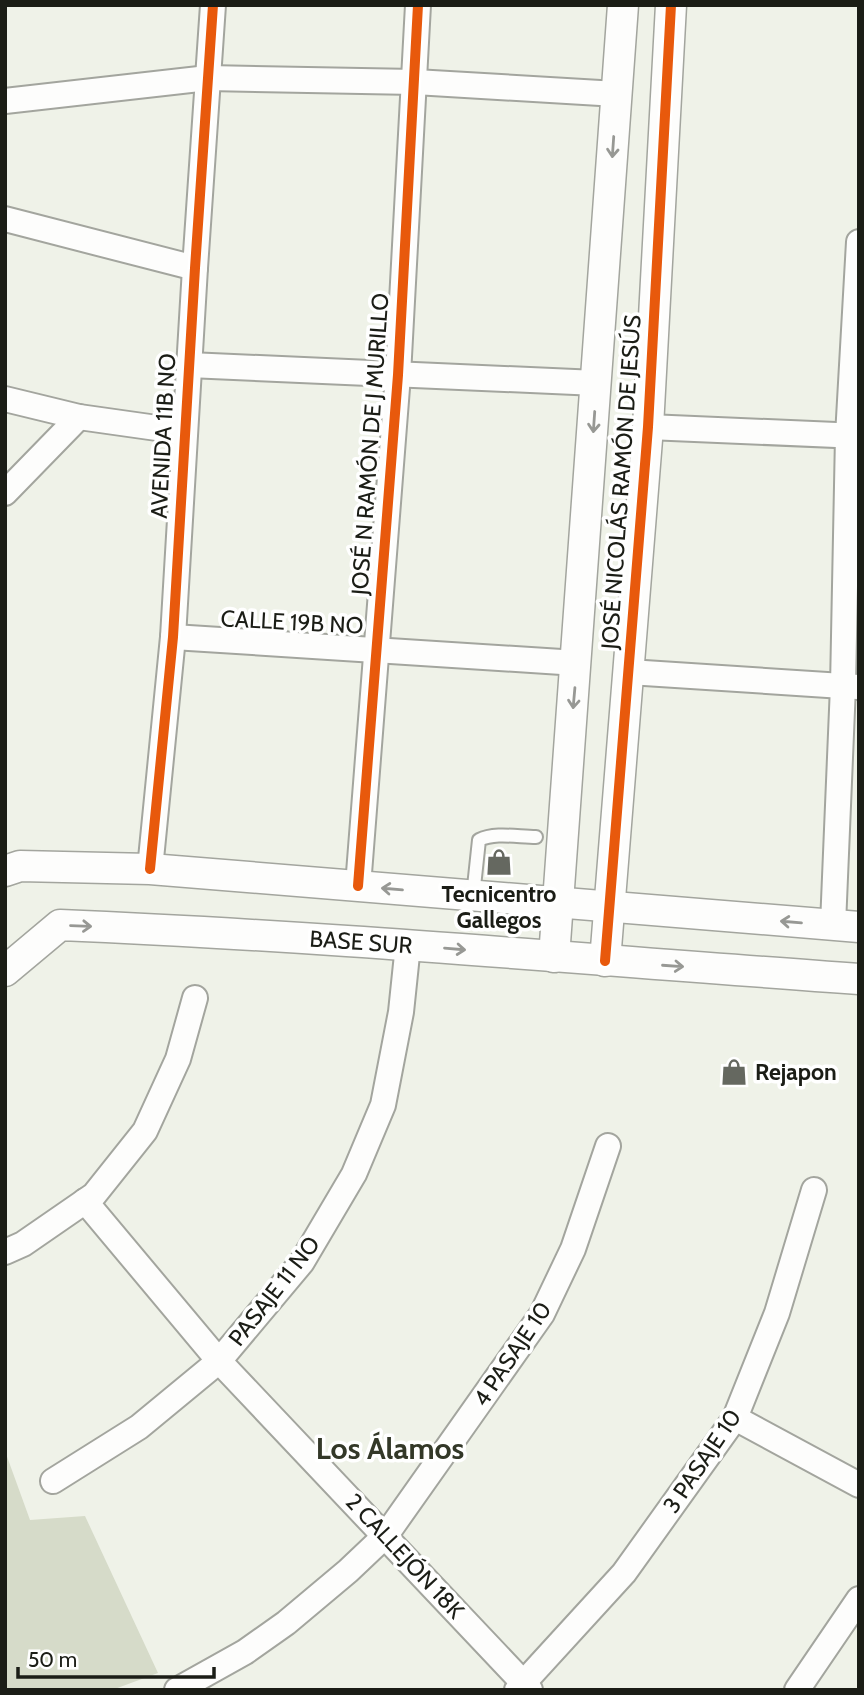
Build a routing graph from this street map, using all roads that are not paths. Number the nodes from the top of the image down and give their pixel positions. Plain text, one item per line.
1 (213, 5) edge
2 (418, 5) edge
3 (623, 5) edge
4 (671, 5) edge
5 (208, 78) junction
6 (415, 82) junction
7 (617, 94) junction
8 (5, 101) edge
9 (5, 219) edge
10 (859, 242) edge
11 (195, 268) junction
12 (188, 365) junction
13 (398, 375) junction
14 (597, 383) junction
15 (5, 399) edge
16 (79, 416) junction
17 (648, 427) junction
18 (185, 432) junction
19 (854, 436) edge
20 (5, 493) edge
21 (173, 636) junction
22 (375, 648) junction
23 (577, 663) junction
24 (629, 672) junction
25 (851, 687) edge
26 (536, 837) dead end
27 (150, 869) junction
28 (5, 871) edge
29 (358, 886) junction
30 (473, 896) junction
31 (557, 903) junction
32 (610, 906) junction
33 (846, 926) edge
34 (408, 945) junction
35 (554, 957) junction
36 (605, 961) junction
37 (5, 971) edge
38 (859, 979) edge
39 (195, 998) dead end
40 (608, 1146) dead end
41 (814, 1190) dead end
42 (85, 1202) junction
43 (5, 1252) edge
44 (219, 1361) junction
45 (734, 1418) junction
46 (53, 1481) dead end
47 (859, 1485) edge
48 (386, 1535) junction
49 (859, 1599) edge
50 (524, 1688) edge
51 (177, 1690) edge
52 (797, 1690) edge

1 - 5 street, AVENIDA 11B NO
2 - 6 street, JOSÉ N RAMÓN DE J MURILLO
3 - 7 street, JOSÉ NICOLÁS RAMÓN DE JESÚS
4 - 17 street, JOSÉ NICOLÁS RAMÓN DE JESÚS
5 - 6 street
5 - 8 street
5 - 11 street, AVENIDA 11B NO
6 - 7 street
6 - 13 street, JOSÉ N RAMÓN DE J MURILLO
7 -> 14 street, JOSÉ NICOLÁS RAMÓN DE JESÚS
9 - 11 street
10 - 19 street
11 - 12 street, AVENIDA 11B NO
12 - 13 street
12 - 18 street, AVENIDA 11B NO
13 - 14 street
13 - 22 street, JOSÉ N RAMÓN DE J MURILLO
14 -> 23 street, JOSÉ NICOLÁS RAMÓN DE JESÚS
15 - 16 street
16 - 18 street
16 - 20 street
17 - 19 street
17 - 24 street, JOSÉ NICOLÁS RAMÓN DE JESÚS
18 - 21 street, AVENIDA 11B NO
19 - 25 street
21 - 22 street, CALLE 19B NO
21 - 27 street, AVENIDA 11B NO
22 - 23 street, CALLE 19B NO
22 - 29 street, JOSÉ N RAMÓN DE J MURILLO
23 -> 31 street, JOSÉ NICOLÁS RAMÓN DE JESÚS
24 - 25 street
24 - 32 street, JOSÉ NICOLÁS RAMÓN DE JESÚS
25 - 33 street
26 - 30 lane
27 - 28 street
27 - 29 street
30 -> 29 street
30 - 31 street
31 - 32 street
31 - 35 street, JOSÉ NICOLÁS RAMÓN DE JESÚS
33 -> 32 street
32 - 36 street, JOSÉ NICOLÁS RAMÓN DE JESÚS
34 -> 35 street, BASE SUR
37 -> 34 street, BASE SUR
34 - 44 street, PASAJE 11 NO
35 - 36 street, BASE SUR
36 -> 38 street, BASE SUR
39 - 42 street
40 - 48 street, 4 PASAJE 10
41 - 45 street, 3 PASAJE 10
42 - 43 street
42 - 44 street, 2 CALLEJÓN 18K
44 - 46 street, PASAJE 11 NO
44 - 48 street, 2 CALLEJÓN 18K
45 - 47 street
45 - 50 street, 3 PASAJE 10
48 - 50 street, 2 CALLEJÓN 18K
48 - 51 street, 4 PASAJE 10
49 - 52 street

